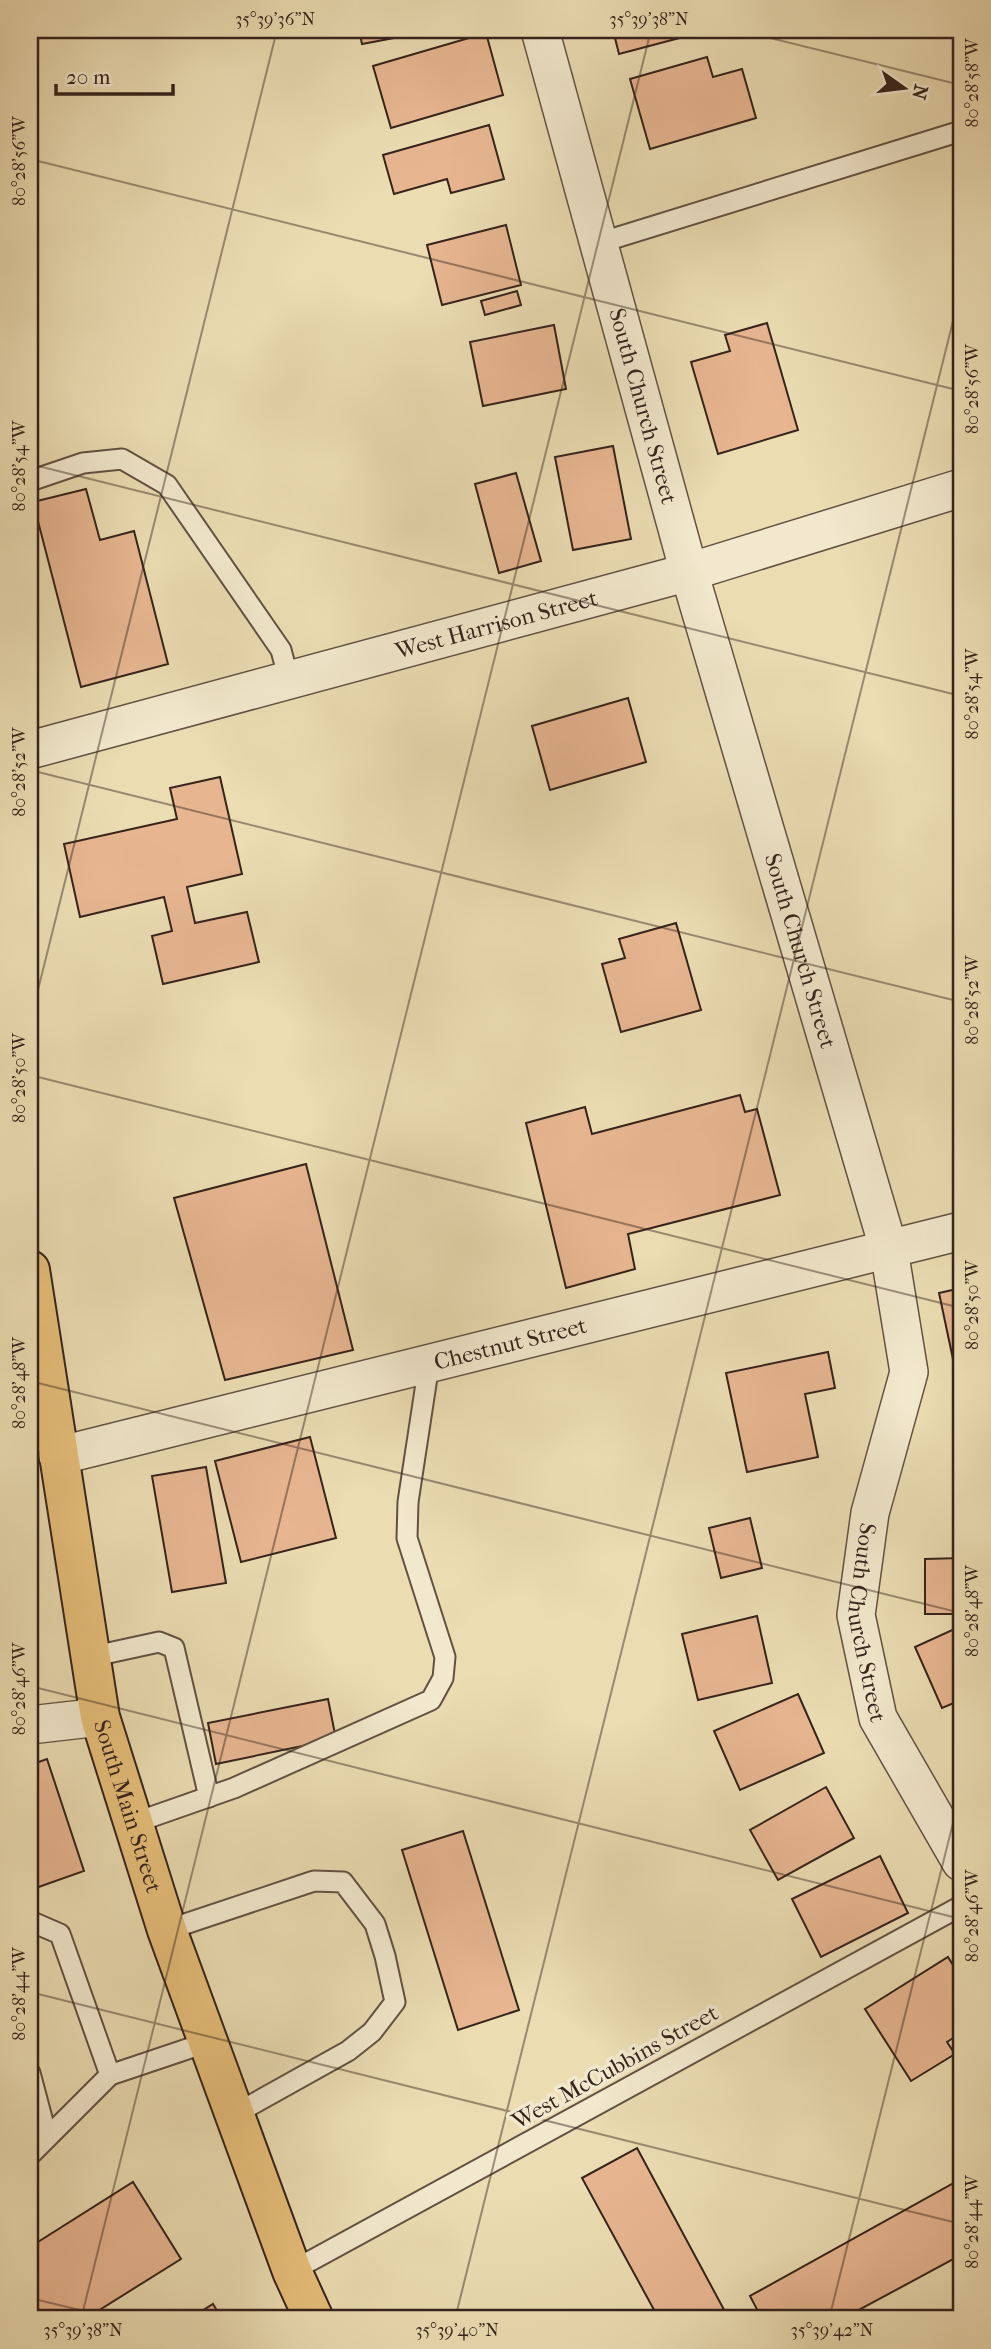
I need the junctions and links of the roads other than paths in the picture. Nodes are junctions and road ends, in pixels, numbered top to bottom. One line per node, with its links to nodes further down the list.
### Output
1 (540, 30): 3 (street, South Church Street)
2 (961, 131): 3 (lane)
3 (599, 243): 6 (street, South Church Street)
4 (30, 481): 7 (lane)
5 (961, 488): 6 (street, West Harrison Street)
6 (689, 572): 7 (street, West Harrison Street); 10 (street, South Church Street)
7 (289, 680): 8 (street, West Harrison Street)
8 (30, 750)
9 (961, 1231): 10 (street, Chestnut Street)
10 (889, 1250): 12 (street, Chestnut Street); 19 (street, South Church Street)
11 (30, 1270): 13 (main road, South Main Street)
12 (429, 1364): 13 (street, Chestnut Street); 17 (lane)
13 (58, 1456): 14 (main road, South Main Street)
14 (90, 1657): 15 (main road, South Main Street); 17 (lane)
15 (100, 1717): 16 (street); 18 (main road, South Main Street)
16 (30, 1725)
17 (209, 1797): 18 (lane)
18 (134, 1823): 22 (main road, South Main Street)
19 (961, 1862)
20 (961, 1906): 29 (lane, West McCubbins Street)
21 (30, 1921): 25 (lane)
22 (167, 1930): 23 (main road, South Main Street); 26 (lane)
23 (208, 2042): 25 (lane); 26 (main road, South Main Street)
24 (30, 2073): 27 (lane)
25 (110, 2075): 27 (lane)
26 (234, 2114): 29 (main road, South Main Street)
27 (47, 2137): 28 (lane)
28 (30, 2155)
29 (292, 2271): 30 (main road, South Main Street)
30 (314, 2319)

